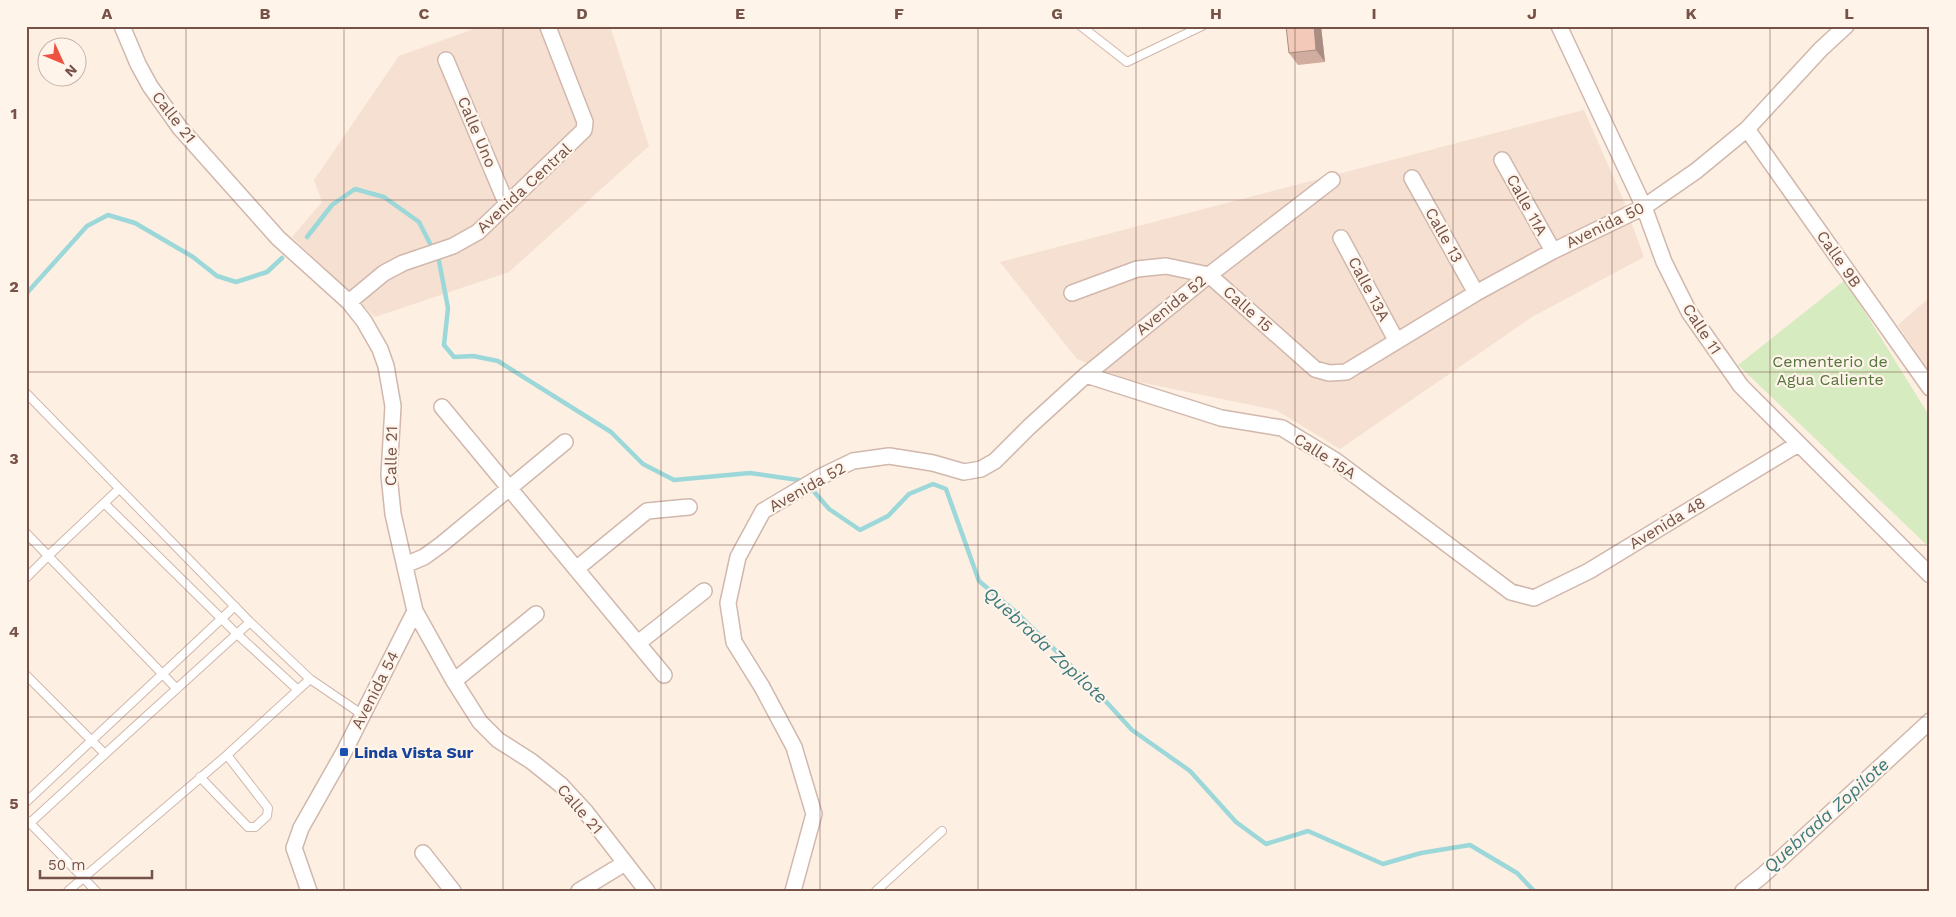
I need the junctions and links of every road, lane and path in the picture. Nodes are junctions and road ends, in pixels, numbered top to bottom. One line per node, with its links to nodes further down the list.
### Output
1 (122, 26): 19 (street, Calle 21)
2 (1081, 26): 3 (lane)
3 (1202, 26)
4 (1846, 26): 8 (street, Avenida 50)
5 (548, 27): 12 (street, Avenida Central)
6 (1562, 28): 13 (street, Calle 11)
7 (446, 60): 12 (street, Calle Uno)
8 (1747, 129): 13 (street, Avenida 50); 23 (street, Calle 9B)
9 (1502, 160): 15 (street, Calle 11A)
10 (1412, 178): 18 (street, Calle 13)
11 (1332, 180): 16 (street, Avenida 52)
12 (507, 205): 19 (street, Avenida Central)
13 (1644, 207): 15 (street, Avenida 50); 27 (street, Calle 11)
14 (1341, 238): 20 (street, Calle 13A)
15 (1552, 250): 18 (street, Avenida 50)
16 (1209, 275): 17 (street, Calle 15); 21 (street, Calle 15); 22 (street, Avenida 52)
17 (1072, 293)
18 (1476, 293): 20 (street, Avenida 50)
19 (349, 302): 34 (street, Calle 21)
20 (1396, 340): 21 (street, Avenida 50)
21 (1329, 373)
22 (1086, 375): 39 (street, Calle 15A); 72 (street, Avenida 52)
23 (1930, 388)
24 (26, 393): 28 (lane)
25 (442, 407): 29 (street)
26 (565, 442): 29 (street)
27 (1798, 444): 36 (street, Calle 11); 39 (street, Avenida 48)
28 (119, 489): 30 (lane); 40 (lane)
29 (510, 489): 34 (street); 35 (street)
30 (104, 503): 33 (lane); 43 (lane)
31 (688, 507): 35 (street)
32 (26, 533): 33 (lane)
33 (48, 556): 37 (lane); 47 (lane)
34 (405, 565): 41 (street, Calle 21)
35 (576, 569): 46 (street)
36 (1930, 575)
37 (26, 578)
38 (704, 591): 46 (street)
39 (1534, 598)
40 (235, 606): 43 (lane); 44 (lane)
41 (415, 611): 51 (street, Calle 21); 54 (street, Avenida 54)
42 (536, 614): 51 (street)
43 (221, 619): 45 (lane); 47 (lane)
44 (250, 622): 45 (lane); 50 (lane)
45 (236, 634): 52 (lane); 53 (lane)
46 (638, 643): 48 (street)
47 (163, 674): 52 (lane); 56 (lane)
48 (664, 674)
49 (26, 675): 56 (lane)
50 (310, 680): 53 (lane); 54 (lane)
51 (454, 681): 64 (street, Calle 21)
52 (177, 689): 57 (lane)
53 (298, 690): 58 (lane)
54 (363, 714): 68 (street, Avenida 54)
55 (1930, 721): 74 (street)
56 (92, 741): 57 (lane); 60 (lane)
57 (105, 754): 61 (lane)
58 (227, 755): 59 (lane); 59 (lane)
59 (200, 777): 65 (lane)
60 (26, 802)
61 (28, 821): 65 (lane)
62 (942, 831): 73 (lane)
63 (423, 853): 69 (street)
64 (625, 863): 70 (street); 71 (street, Calle 21)
65 (83, 877): 66 (lane); 67 (lane)
66 (68, 891)
67 (96, 891)
68 (309, 891)
69 (454, 891)
70 (579, 891)
71 (647, 891)
72 (793, 891)
73 (876, 891)
74 (1742, 891)

